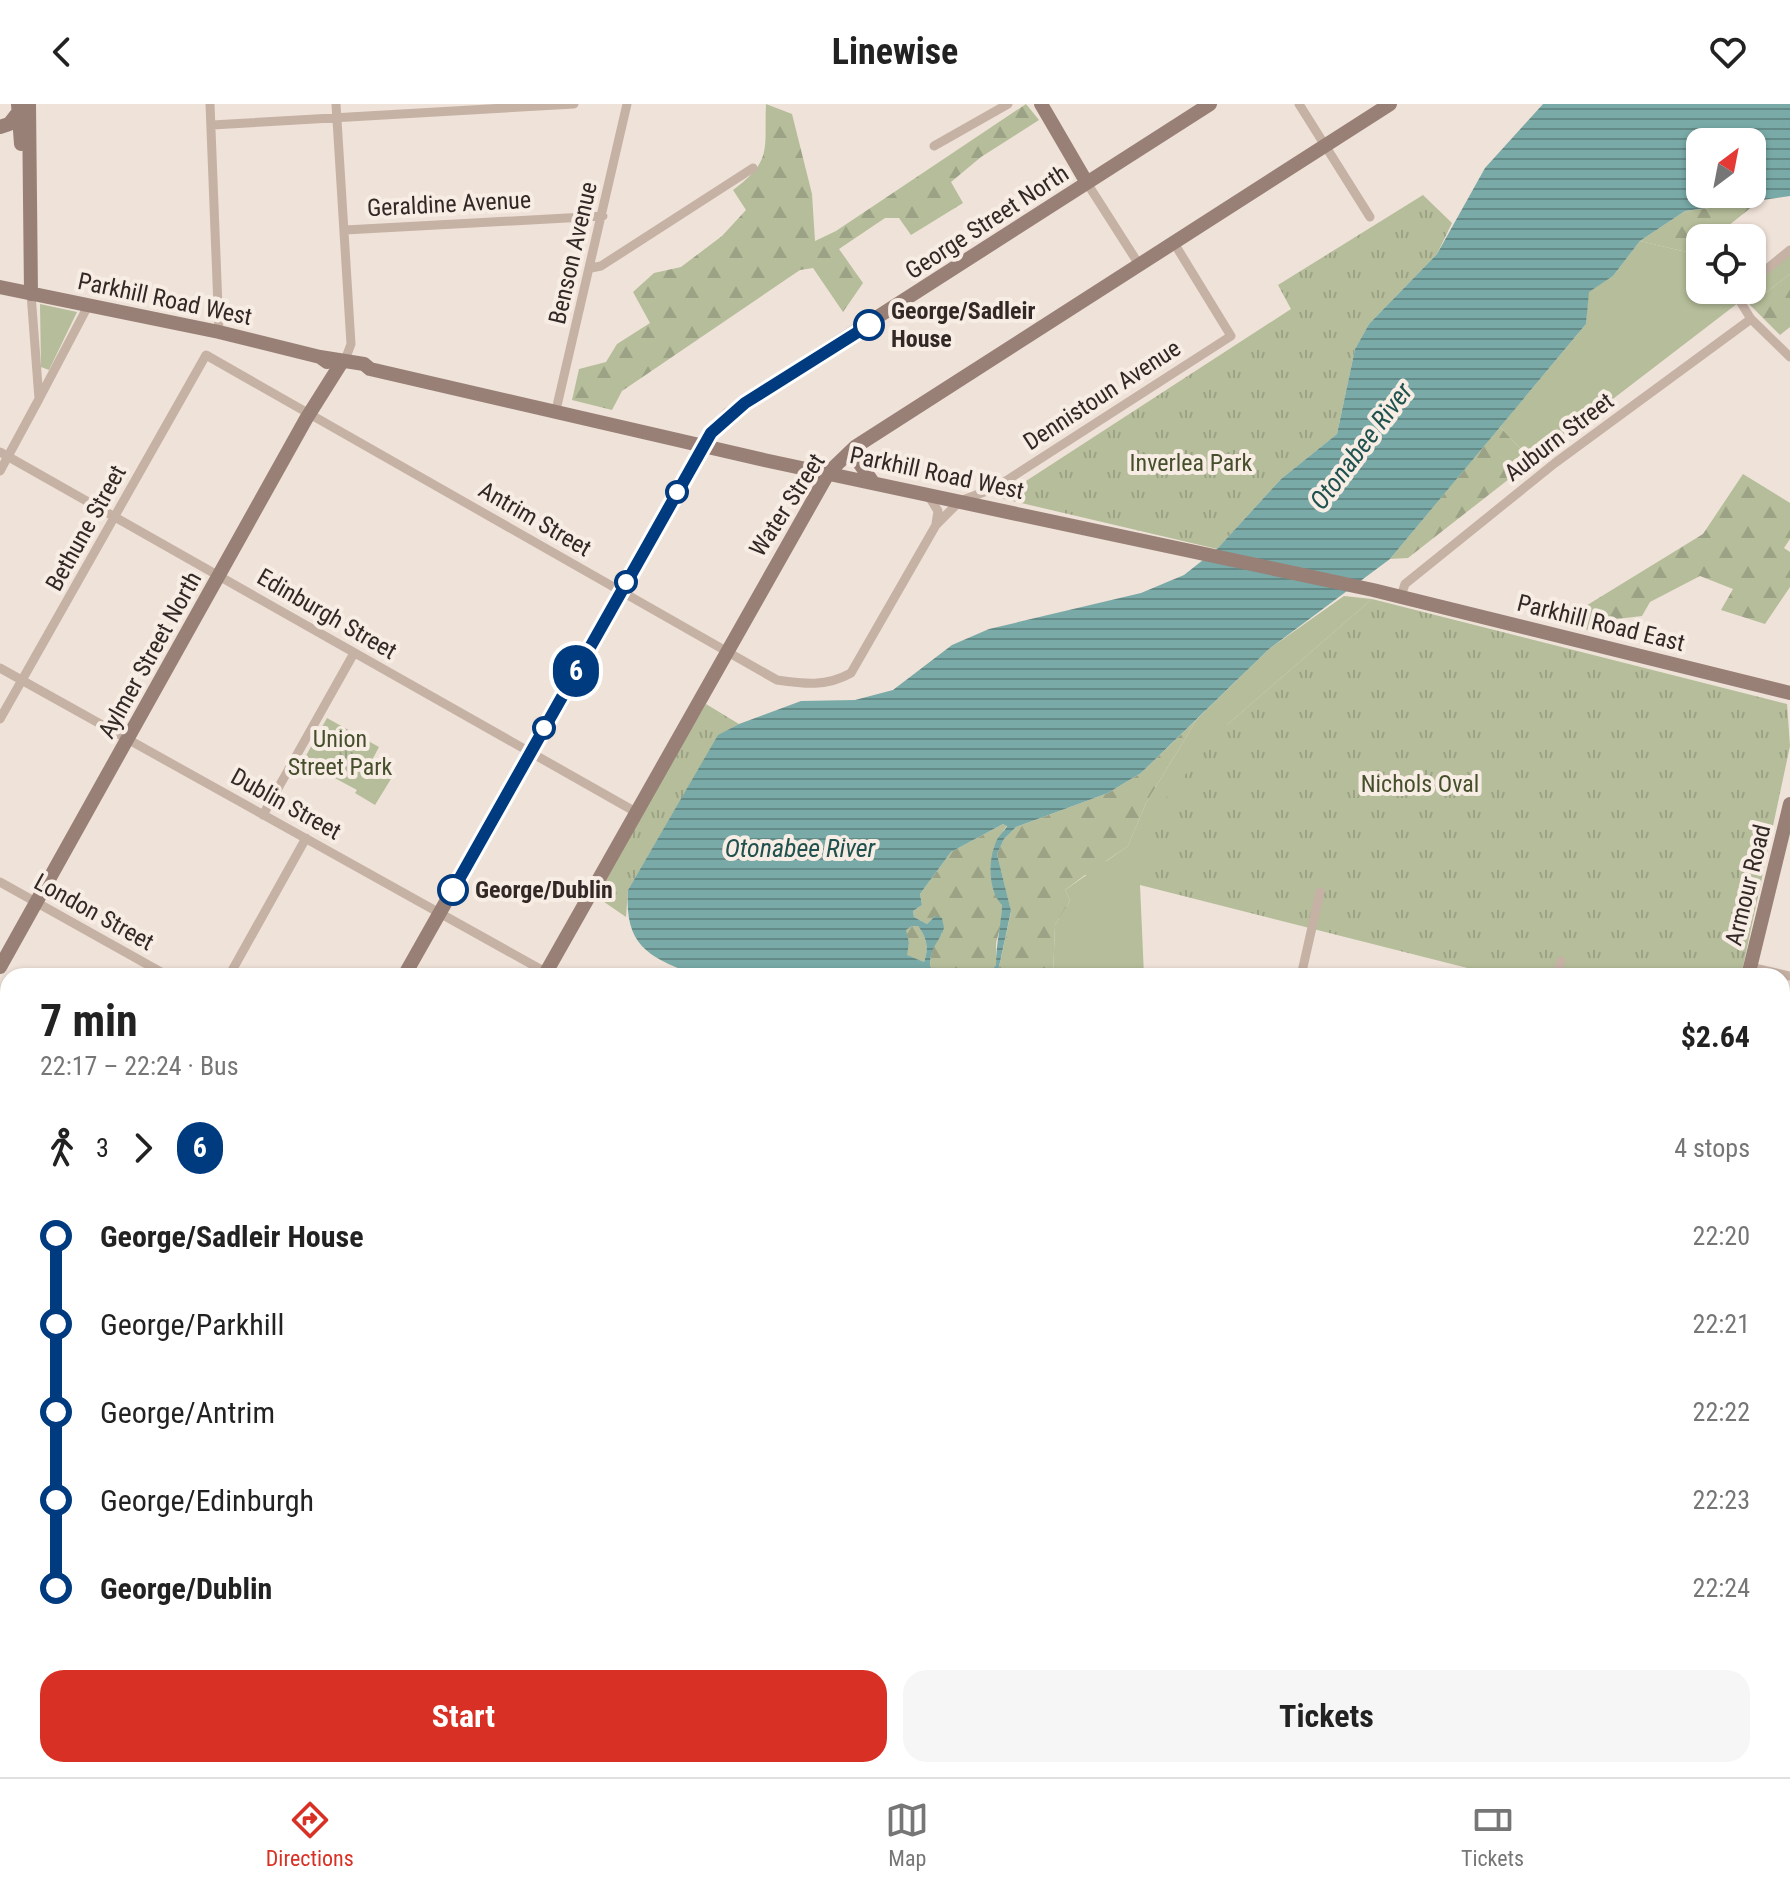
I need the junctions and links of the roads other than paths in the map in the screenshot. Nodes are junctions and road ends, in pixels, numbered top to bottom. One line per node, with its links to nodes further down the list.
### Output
1 (210, 104): 13 (street)
2 (336, 104): 11 (street, Aylmer Street North)
3 (574, 104): 11 (street)
4 (627, 104): 19 (street, Benson Avenue)
5 (1008, 104): 15 (street)
6 (1041, 104): 18 (main road)
7 (1210, 104): 18 (main road, George Street North)
8 (1299, 104): 16 (street)
9 (1390, 104): 16 (main road, Water Street)
10 (20, 106): 12 (main road); 14 (main road); 28 (main road)
11 (337, 117): 13 (street); 21 (street, Aylmer Street North)
12 (0, 120)
13 (212, 125): 32 (street)
14 (0, 127)
15 (934, 146)
16 (1326, 146): 20 (street); 22 (main road, Water Street)
17 (753, 168): 25 (street)
18 (1087, 183): 24 (street); 39 (main road, George Street North)
19 (603, 216): 21 (street, Geraldine Avenue); 25 (street, Benson Avenue)
20 (1370, 217)
21 (345, 230): 35 (street, Aylmer Street North)
22 (1174, 243): 24 (main road, Water Street); 45 (street, Dennistoun Avenue)
23 (1790, 250): 26 (street)
24 (1140, 266): 40 (main road, Water Street)
25 (591, 268): 37 (street, Benson Avenue)
26 (1766, 270)
27 (0, 287): 28 (main road, Parkhill Road West)
28 (31, 294): 29 (main road, Parkhill Road West); 36 (street)
29 (89, 304): 32 (main road, Parkhill Road West); 36 (street)
30 (1744, 304): 31 (street)
31 (1751, 319): 34 (street); 53 (street, Auburn Street)
32 (219, 332): 35 (main road, Parkhill Road West)
33 (206, 355): 38 (street, Antrim Street); 49 (street, Bethune Street)
34 (1790, 357)
35 (342, 362): 37 (main road, Parkhill Road West); 38 (main road, Aylmer Street North)
36 (39, 399): 41 (street)
37 (556, 410): 39 (main road, Parkhill Road West)
38 (309, 413): 51 (main road, Aylmer Street North); 52 (street, Antrim Street)
39 (704, 445): 43 (main road, Parkhill Road West); 52 (main road, George Street North)
40 (855, 447): 43 (main road, Water Street); 44 (main road)
41 (4, 454): 42 (street); 49 (street, Edinburgh Street)
42 (0, 471)
43 (829, 472): 44 (main road, Parkhill Road West); 54 (main road, Water Street)
44 (872, 481): 46 (main road, Parkhill Road West)
45 (995, 488): 47 (street, Dennistoun Avenue); 48 (street)
46 (925, 493): 47 (main road, Parkhill Road West); 50 (street)
47 (960, 501): 48 (main road, Parkhill Road West); 50 (street)
48 (1000, 510): 53 (main road, Parkhill Road West)
49 (115, 518): 51 (street, Edinburgh Street); 57 (street, Bethune Street)
50 (936, 525): 54 (street, Antrim Street)
51 (219, 576): 55 (street, Edinburgh Street); 60 (main road, Aylmer Street North)
52 (621, 591): 54 (street, Antrim Street); 61 (main road, George Street North)
53 (1401, 596): 58 (main road, Parkhill Road East)
54 (727, 652): 63 (main road, Water Street)
55 (354, 653): 61 (street, Edinburgh Street); 64 (street)
56 (0, 668): 57 (street, Dublin Street)
57 (23, 681): 59 (street, Bethune Street); 60 (street, Dublin Street)
58 (1790, 693)
59 (0, 719)
60 (128, 738): 64 (street, Dublin Street); 68 (main road, Aylmer Street North)
61 (530, 753): 63 (street, Edinburgh Street); 69 (main road, George Street North)
62 (1790, 804): 79 (main road, Armour Road)
63 (634, 811): 76 (main road, Water Street)
64 (263, 815): 65 (street, Dublin Street)
65 (306, 838): 69 (street, Dublin Street); 73 (street)
66 (0, 882): 68 (street, London Street)
67 (1320, 892): 77 (street)
68 (36, 902): 71 (main road, Aylmer Street North); 72 (street, London Street)
69 (440, 913): 74 (main road, George Street North); 75 (street, Dublin Street)
70 (1561, 961): 78 (street)
71 (0, 967)
72 (154, 968)
73 (233, 968)
74 (409, 968)
75 (535, 968)
76 (551, 968)
77 (1303, 968)
78 (1559, 968)
79 (1750, 968)

